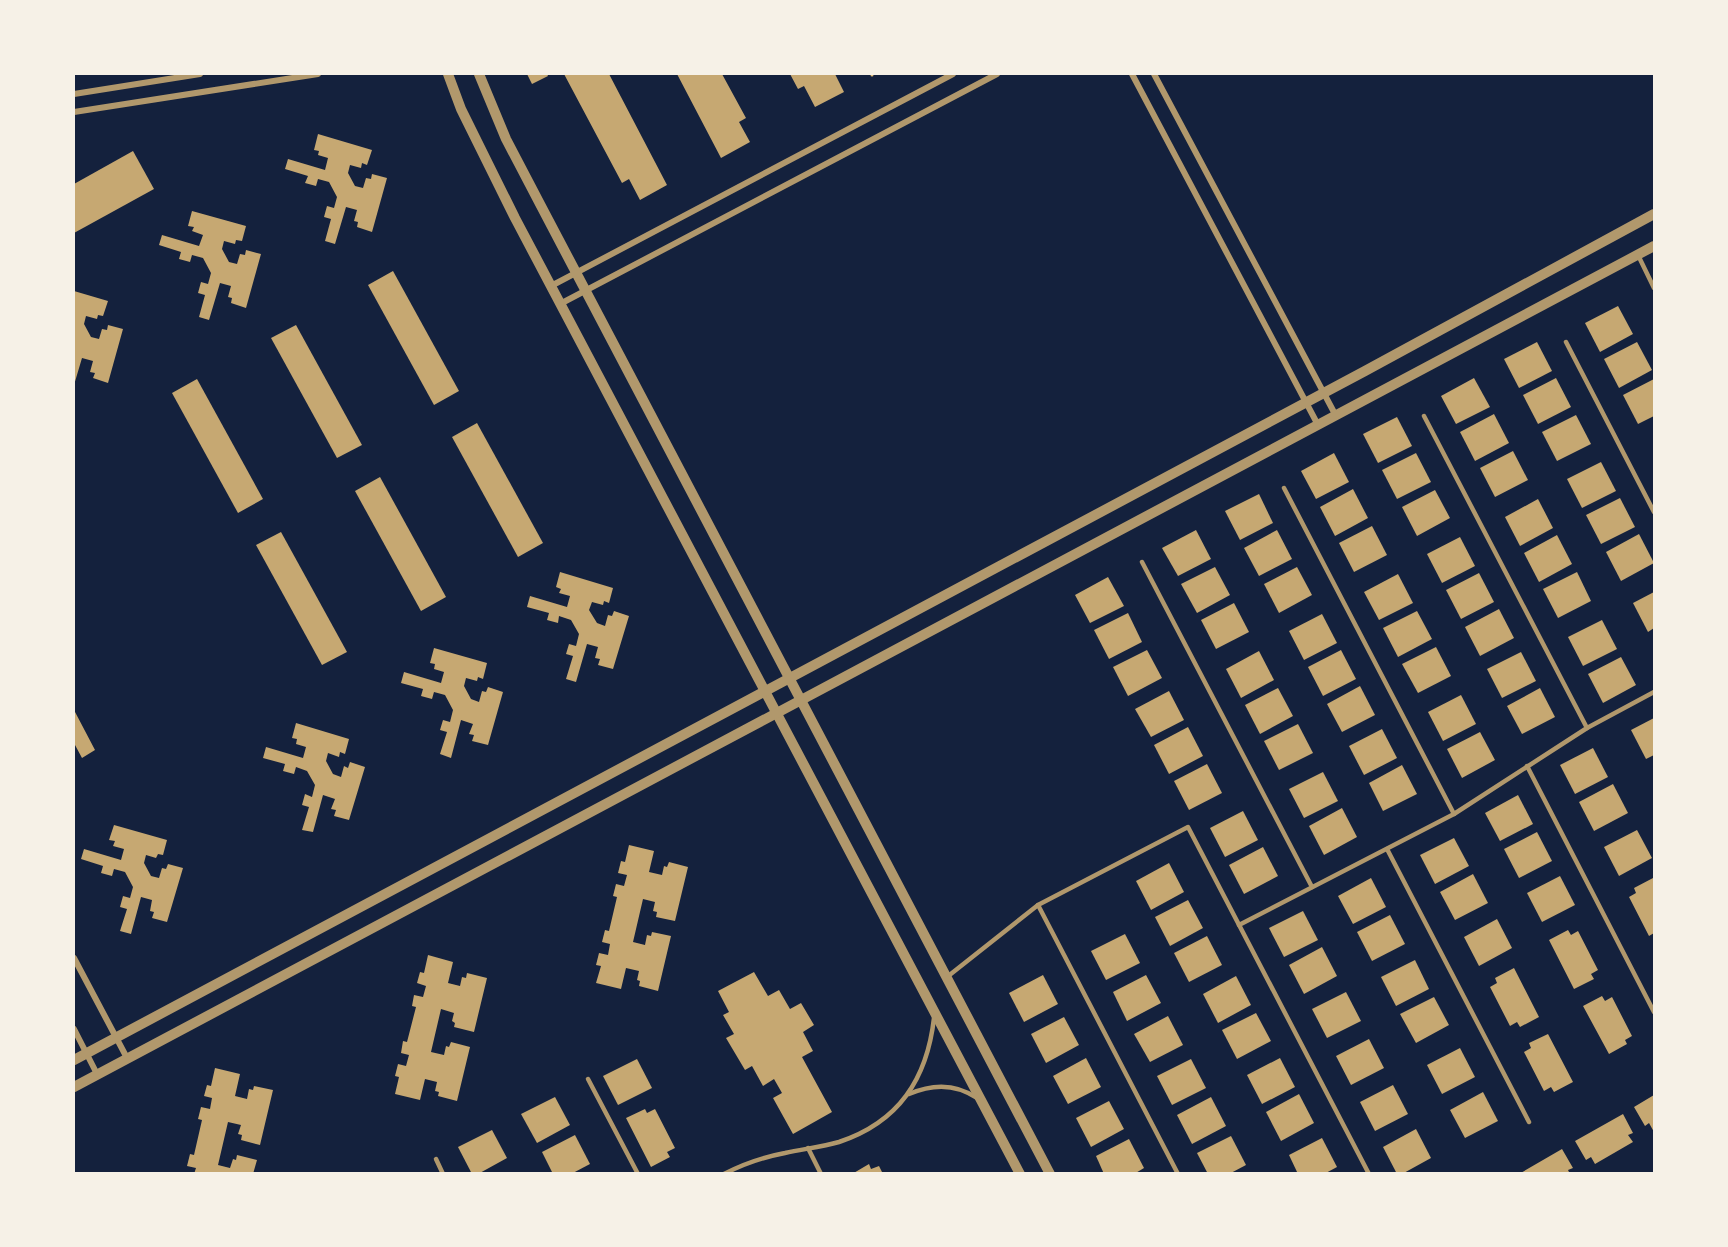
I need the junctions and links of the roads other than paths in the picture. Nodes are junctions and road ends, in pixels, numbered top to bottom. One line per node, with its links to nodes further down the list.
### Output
1 (200, 74): 9 (street)
2 (318, 74): 10 (street)
3 (479, 74): 14 (street)
4 (953, 74): 14 (street)
5 (997, 74): 17 (street)
6 (1132, 74): 21 (street)
7 (1154, 74): 20 (street)
8 (447, 76): 15 (street)
9 (74, 94)
10 (74, 112)
11 (1654, 214): 20 (street)
12 (1654, 246): 13 (street)
13 (1638, 255): 16 (lane); 22 (street)
14 (576, 272): 15 (street); 17 (street)
15 (550, 286): 18 (street)
16 (1654, 288)
17 (585, 290): 18 (street); 28 (street)
18 (560, 304): 29 (street)
19 (1566, 342): 26 (lane)
20 (1324, 393): 21 (street); 22 (street)
21 (1306, 402): 24 (street); 28 (street)
22 (1336, 416): 24 (street)
23 (1424, 416): 33 (lane)
24 (1318, 425): 31 (street)
25 (1284, 488): 35 (lane)
26 (1654, 512)
27 (1142, 562): 37 (lane)
28 (790, 677): 29 (street); 31 (street)
29 (764, 691): 32 (street); 45 (street)
30 (1654, 692): 33 (lane)
31 (802, 700): 32 (street); 41 (street)
32 (776, 714): 43 (street); 47 (street)
33 (1587, 728): 34 (lane)
34 (1527, 766): 35 (lane); 42 (lane)
35 (1454, 814): 36 (lane)
36 (1387, 849): 37 (lane); 54 (lane)
37 (1312, 887): 39 (lane)
38 (1038, 905): 39 (lane); 41 (lane); 63 (lane)
39 (1239, 925): 64 (lane)
40 (74, 958): 45 (street)
41 (947, 977): 62 (street)
42 (1654, 1012)
43 (935, 1013): 52 (lane); 53 (street)
44 (74, 1029): 46 (street)
45 (116, 1037): 46 (street); 47 (street)
46 (86, 1053): 48 (street); 49 (street)
47 (127, 1058): 49 (street)
48 (74, 1060)
49 (98, 1074): 51 (street)
50 (588, 1079): 58 (lane)
51 (74, 1087)
52 (909, 1094): 53 (lane); 55 (lane)
53 (982, 1102): 61 (street)
54 (1529, 1122)
55 (808, 1148): 59 (lane); 60 (lane)
56 (435, 1159): 57 (lane)
57 (443, 1173)
58 (638, 1173)
59 (724, 1173)
60 (821, 1173)
61 (1020, 1173)
62 (1050, 1173)
63 (1178, 1173)
64 (1369, 1173)

